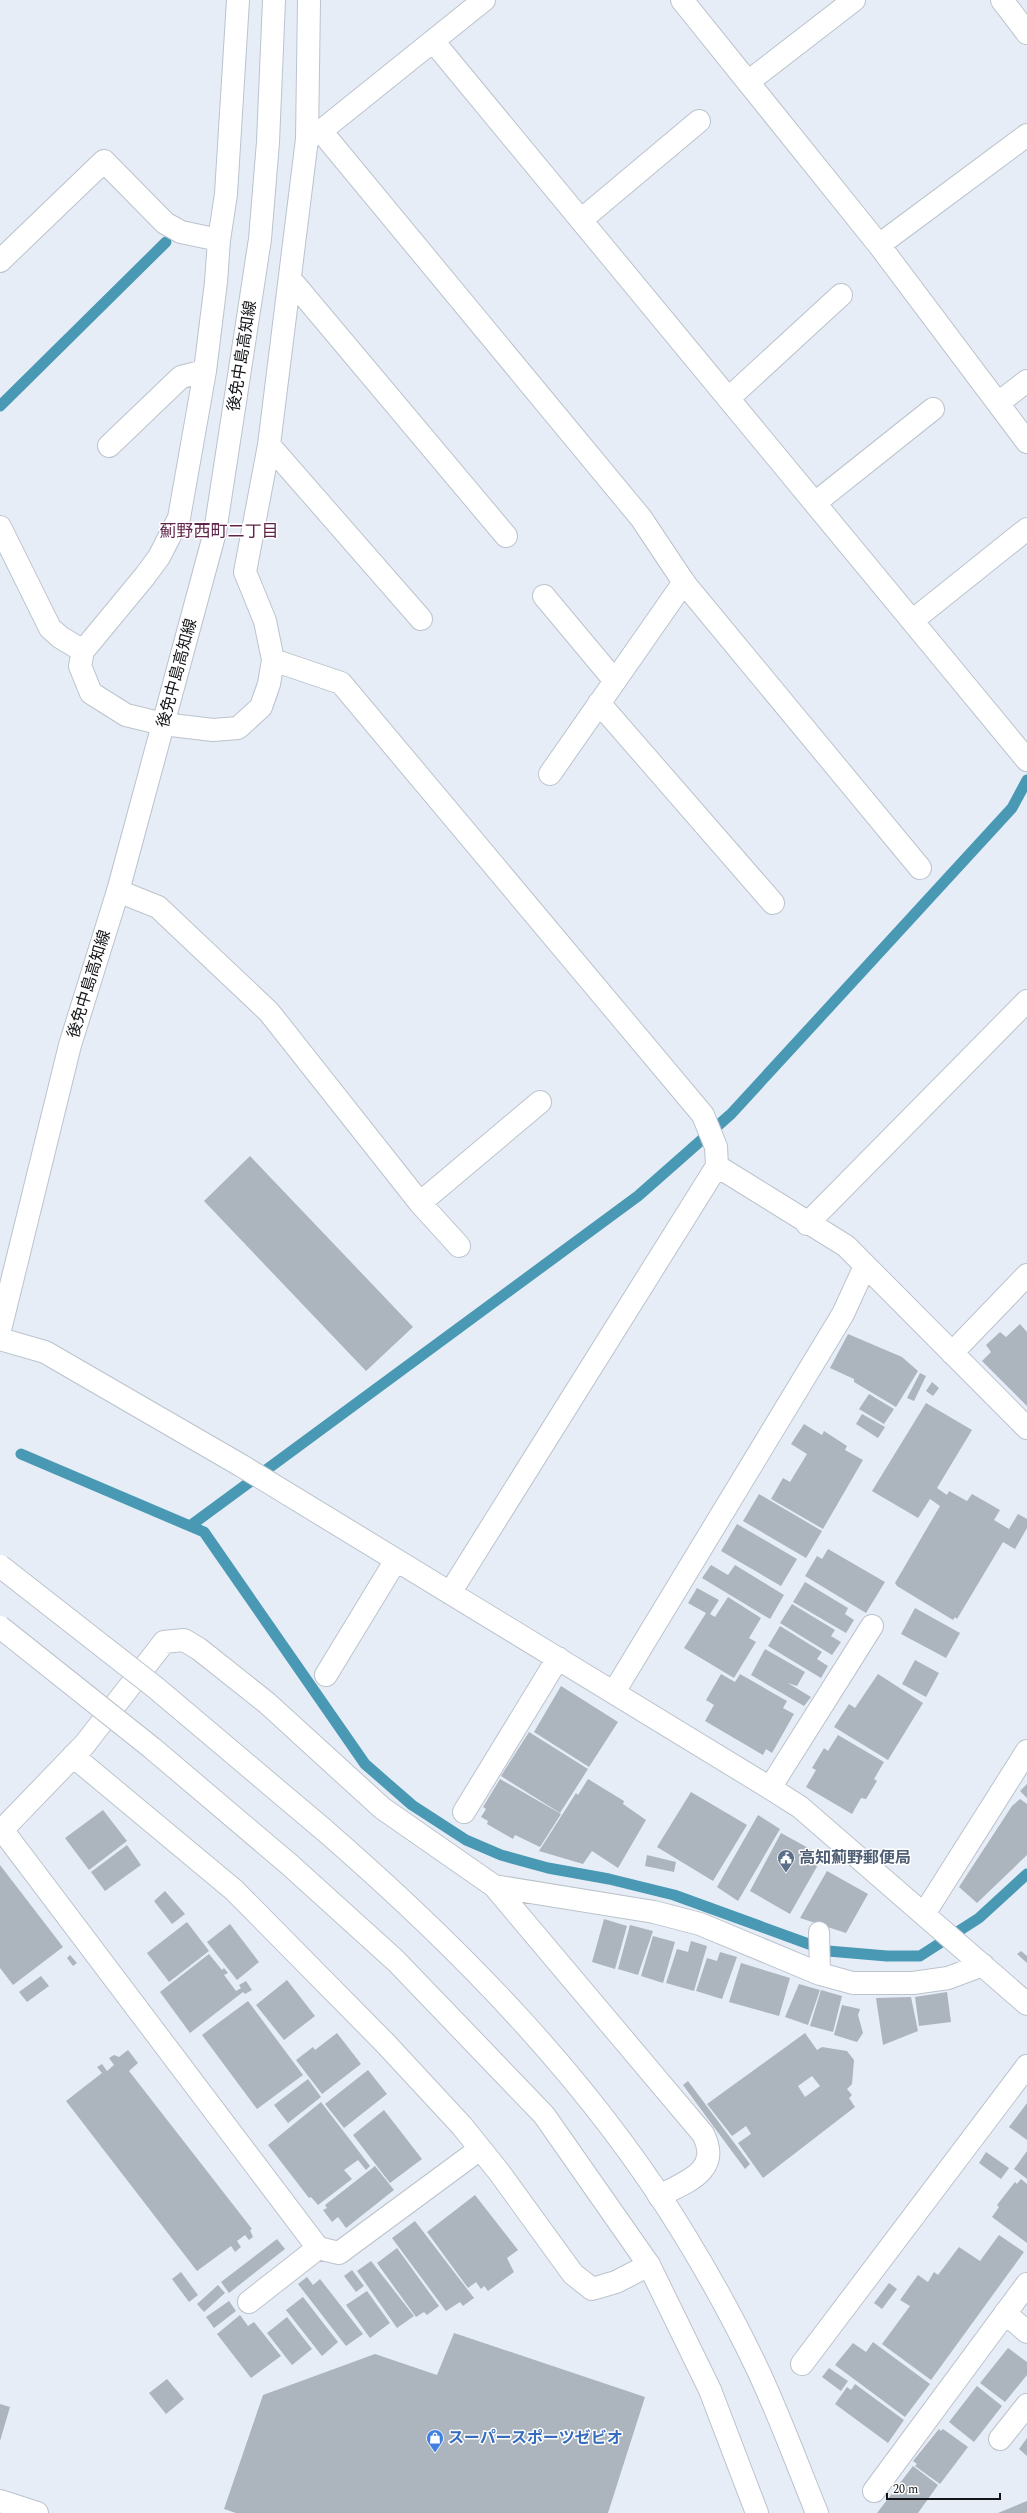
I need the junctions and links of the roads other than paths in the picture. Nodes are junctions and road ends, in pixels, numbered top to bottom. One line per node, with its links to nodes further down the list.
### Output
1 (238, 0): 15 (street)
2 (274, 0): 40 (street, 後免中島高知線)
3 (309, 0): 12 (street)
4 (484, 0): 9 (street)
5 (682, 0): 10 (street)
6 (854, 0): 10 (street)
7 (1002, 0): 8 (street)
8 (1027, 33)
9 (433, 41): 12 (street); 14 (street)
10 (748, 82): 16 (street)
11 (699, 121): 14 (street)
12 (314, 135): 18 (street); 32 (street)
13 (1027, 135): 16 (street)
14 (581, 220): 22 (street)
15 (219, 240): 17 (street); 20 (street)
16 (879, 245): 23 (street)
17 (0, 261)
18 (291, 280): 26 (street); 31 (street)
19 (840, 295): 22 (street)
20 (205, 371): 27 (street); 36 (street)
21 (1027, 381): 23 (street)
22 (729, 398): 28 (street)
23 (998, 403): 25 (street)
24 (934, 409): 28 (street)
25 (1027, 442)
26 (270, 445): 34 (street); 37 (street)
27 (109, 446)
28 (815, 503): 35 (street)
29 (0, 526): 36 (street)
30 (1027, 529): 35 (street)
31 (506, 536)
32 (684, 582): 38 (street); 43 (street)
33 (544, 596): 38 (street)
34 (421, 619)
35 (912, 621): 41 (street)
36 (83, 651): 40 (street)
37 (273, 660): 40 (street); 48 (street)
38 (615, 680): 39 (street)
39 (599, 704): 42 (street); 45 (street)
40 (164, 724): 44 (street, 後免中島高知線)
41 (1027, 760)
42 (550, 774)
43 (920, 868)
44 (118, 891): 49 (street); 54 (street, 後免中島高知線)
45 (773, 904)
46 (1027, 1001): 50 (street)
47 (540, 1102): 49 (street)
48 (717, 1157): 50 (street); 60 (street)
49 (420, 1204): 51 (street)
50 (806, 1224): 52 (street)
51 (459, 1246)
52 (865, 1266): 56 (street); 65 (street)
53 (1027, 1275): 56 (street)
54 (0, 1330)
55 (0, 1339): 58 (street)
56 (952, 1353): 57 (street)
57 (1027, 1428)
58 (396, 1560): 60 (street); 64 (street)
59 (0, 1566): 79 (street, bridge)
60 (450, 1593): 63 (street)
61 (872, 1626): 68 (street)
62 (0, 1627): 81 (street, bridge)
63 (558, 1658): 65 (street); 69 (street)
64 (326, 1674)
65 (614, 1692): 68 (street)
66 (1027, 1751): 72 (street)
67 (72, 1756): 70 (street); 71 (street); 78 (street)
68 (770, 1788): 72 (street)
69 (464, 1812)
70 (1, 1829): 80 (street)
71 (494, 1886): 75 (street); 79 (street)
72 (924, 1914): 74 (street)
73 (819, 1932): 75 (lane)
74 (983, 1965): 75 (street); 76 (street)
75 (820, 1974)
76 (1027, 2004)
77 (1027, 2066): 86 (street)
78 (480, 2150): 80 (street); 81 (street)
79 (659, 2196): 93 (street)
80 (318, 2248): 83 (street)
81 (649, 2265): 92 (street)
82 (1027, 2284): 84 (street)
83 (249, 2302)
84 (1005, 2313): 85 (street); 89 (street)
85 (1027, 2332)
86 (802, 2364)
87 (1027, 2405): 88 (street)
88 (1000, 2439)
89 (874, 2490)
90 (0, 2501): 91 (street)
91 (37, 2513)
92 (757, 2513)
93 (816, 2513)

